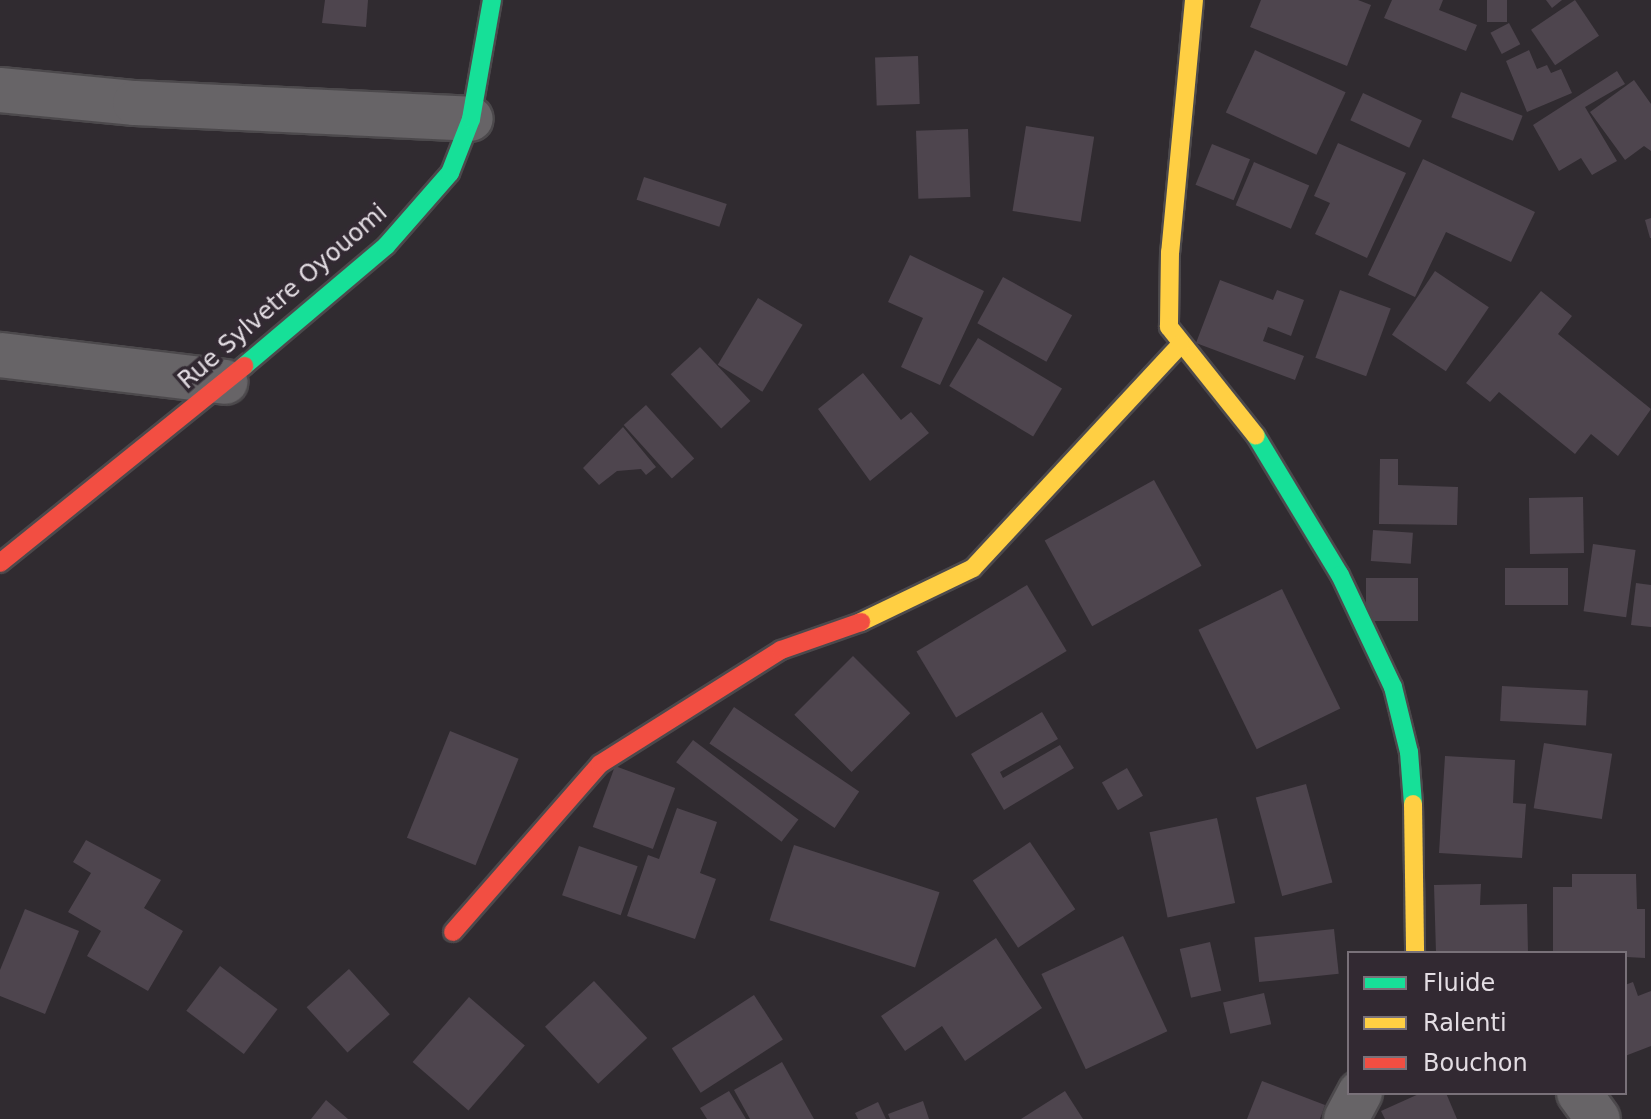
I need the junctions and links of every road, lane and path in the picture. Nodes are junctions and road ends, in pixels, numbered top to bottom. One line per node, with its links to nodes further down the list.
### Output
1 (492, 0): 4 (street, Rue Sylvetre Oyouomi)
2 (1194, 0): 5 (street)
3 (0, 90): 4 (street)
4 (471, 119): 7 (street, Rue Sylvetre Oyouomi)
5 (1180, 345): 9 (street); 10 (street)
6 (0, 355): 7 (street)
7 (225, 382): 8 (street, Rue Sylvetre Oyouomi)
8 (0, 563)
9 (453, 932)
10 (1415, 951)
11 (1359, 1095): 13 (street)
12 (1580, 1095): 14 (street)
13 (1346, 1119)
14 (1598, 1119)

